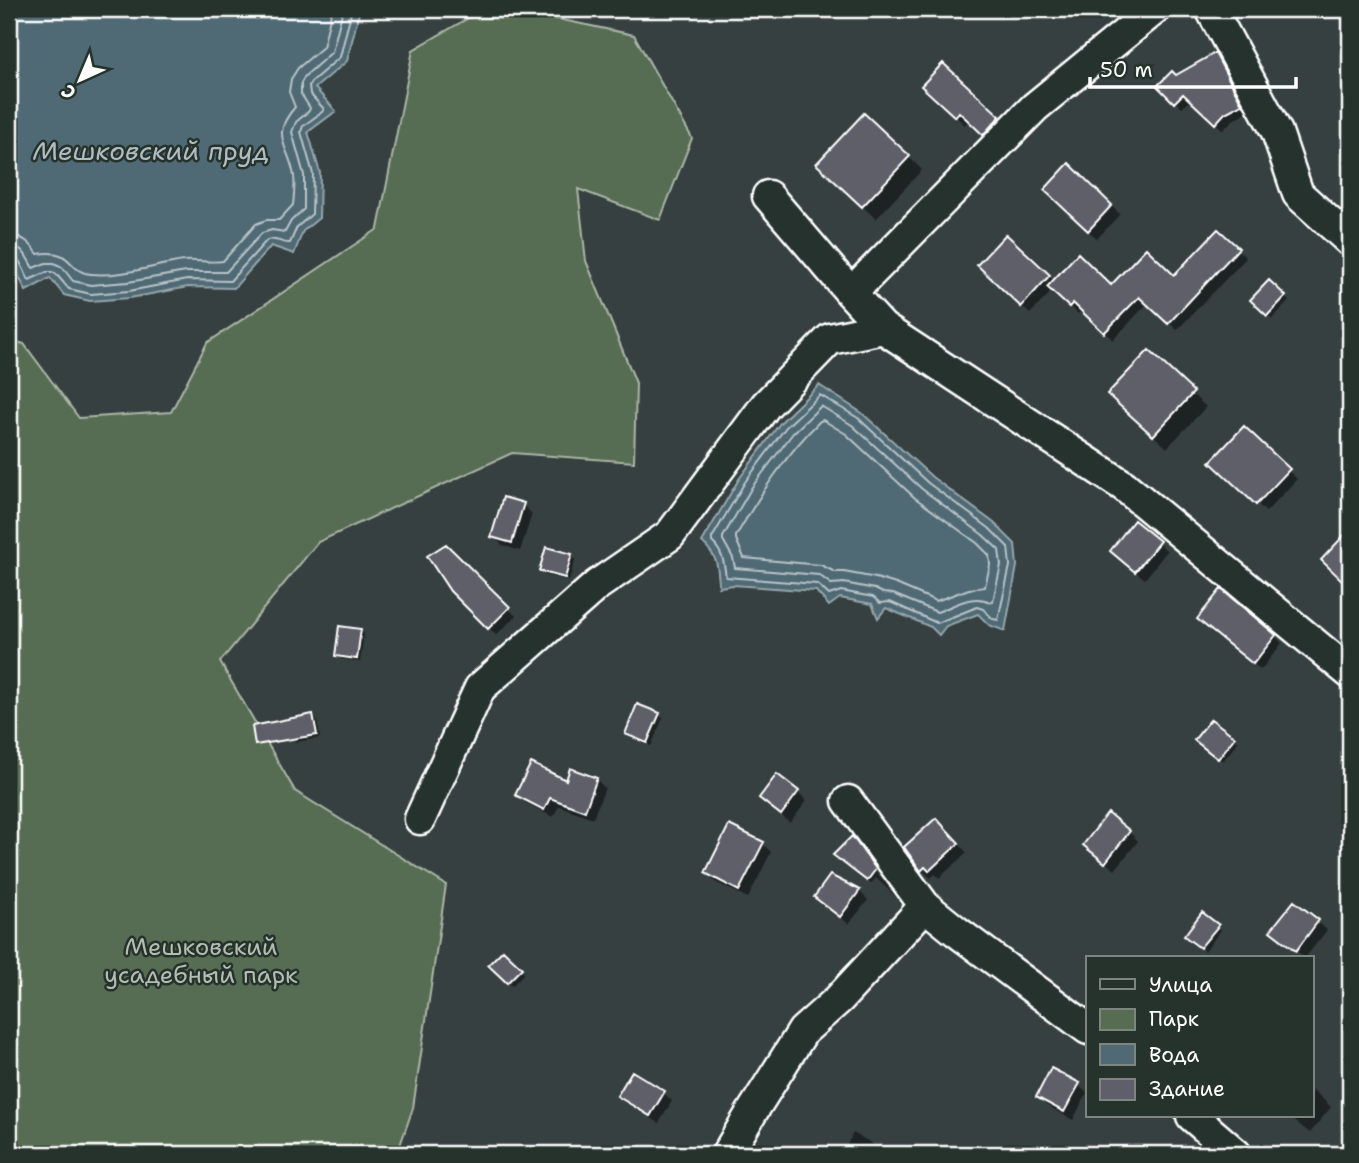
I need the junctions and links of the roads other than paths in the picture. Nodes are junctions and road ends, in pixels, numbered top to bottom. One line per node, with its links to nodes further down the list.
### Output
1 (1155, 9): 5 (street)
2 (1211, 9): 4 (street)
3 (768, 196): 5 (street)
4 (1350, 241)
5 (851, 293): 6 (street)
6 (883, 328): 7 (street); 9 (street)
7 (1350, 673)
8 (848, 801): 10 (street)
9 (420, 819)
10 (925, 906): 11 (street); 13 (street)
11 (1086, 1028)
12 (1194, 1118): 14 (street)
13 (727, 1154)
14 (1236, 1154)

